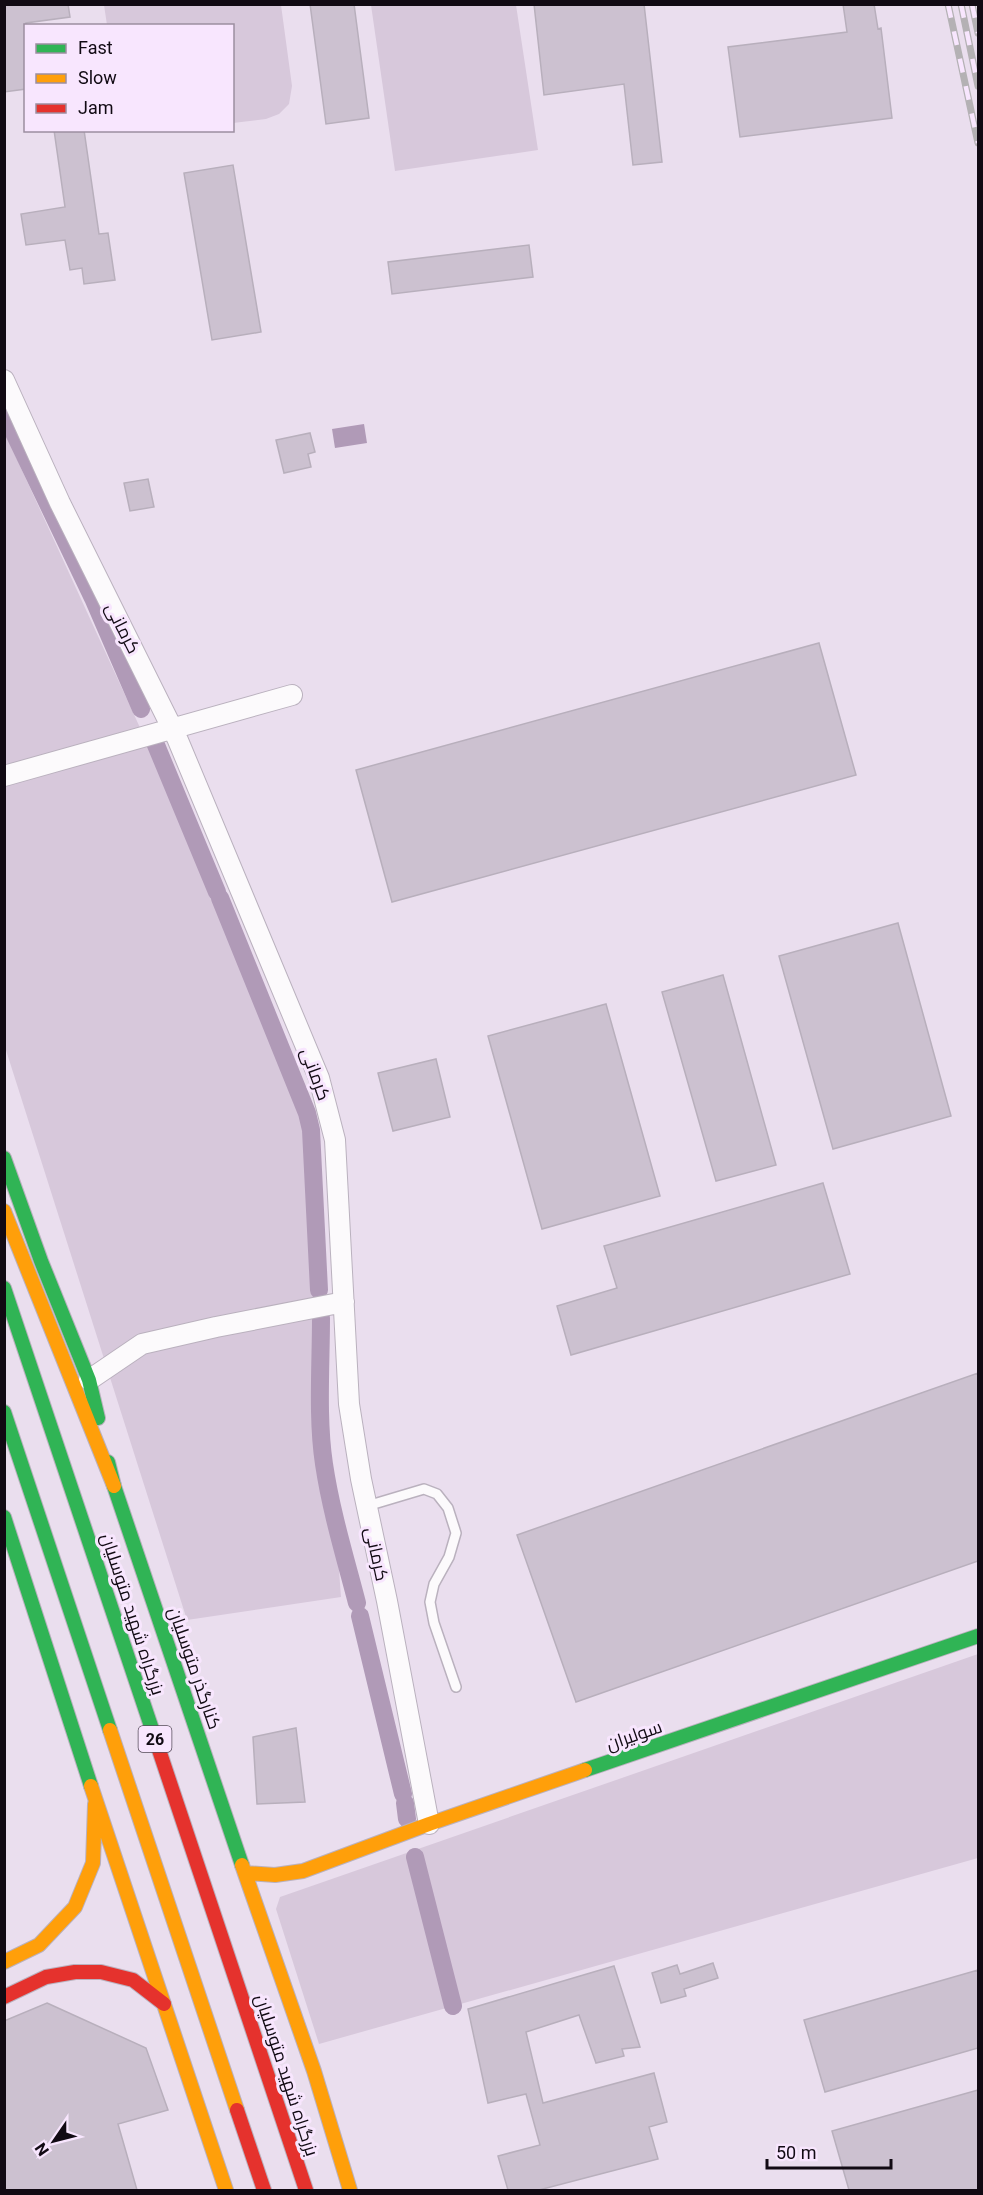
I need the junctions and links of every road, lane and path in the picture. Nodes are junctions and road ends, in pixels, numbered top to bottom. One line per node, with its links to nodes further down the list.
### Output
1 (4, 380): 3 (street, کرمانی)
2 (292, 694): 3 (street)
3 (172, 728): 4 (street); 8 (street, کرمانی)
4 (4, 776)
5 (4, 1158): 9 (main road, کنارگذر متوسلیان)
6 (4, 1211): 11 (main road)
7 (4, 1288): 28 (main road, بزرگراه شهید متوسلیان / 26)
8 (344, 1302): 9 (street); 12 (street, کرمانی)
9 (89, 1380): 11 (main road, کنارگذر متوسلیان)
10 (4, 1412): 27 (main road, 26)
11 (114, 1486): 19 (main road, کنارگذر متوسلیان)
12 (367, 1506): 15 (lane); 17 (street, کرمانی)
13 (4, 1518): 16 (main road)
14 (978, 1636): 17 (main road, سولیران)
15 (456, 1688)
16 (96, 1800): 23 (main road); 25 (main road)
17 (429, 1824): 18 (main road, سولیران)
18 (303, 1871): 19 (main road); 20 (main road)
19 (245, 1873): 22 (main road, کنارگذر متوسلیان)
20 (285, 1885)
21 (267, 1900): 22 (main road)
22 (260, 1917): 29 (main road, کنارگذر متوسلیان)
23 (4, 1962)
24 (4, 1997): 25 (main road)
25 (164, 2004): 26 (main road)
26 (226, 2190)
27 (264, 2190)
28 (306, 2190)
29 (350, 2190)

